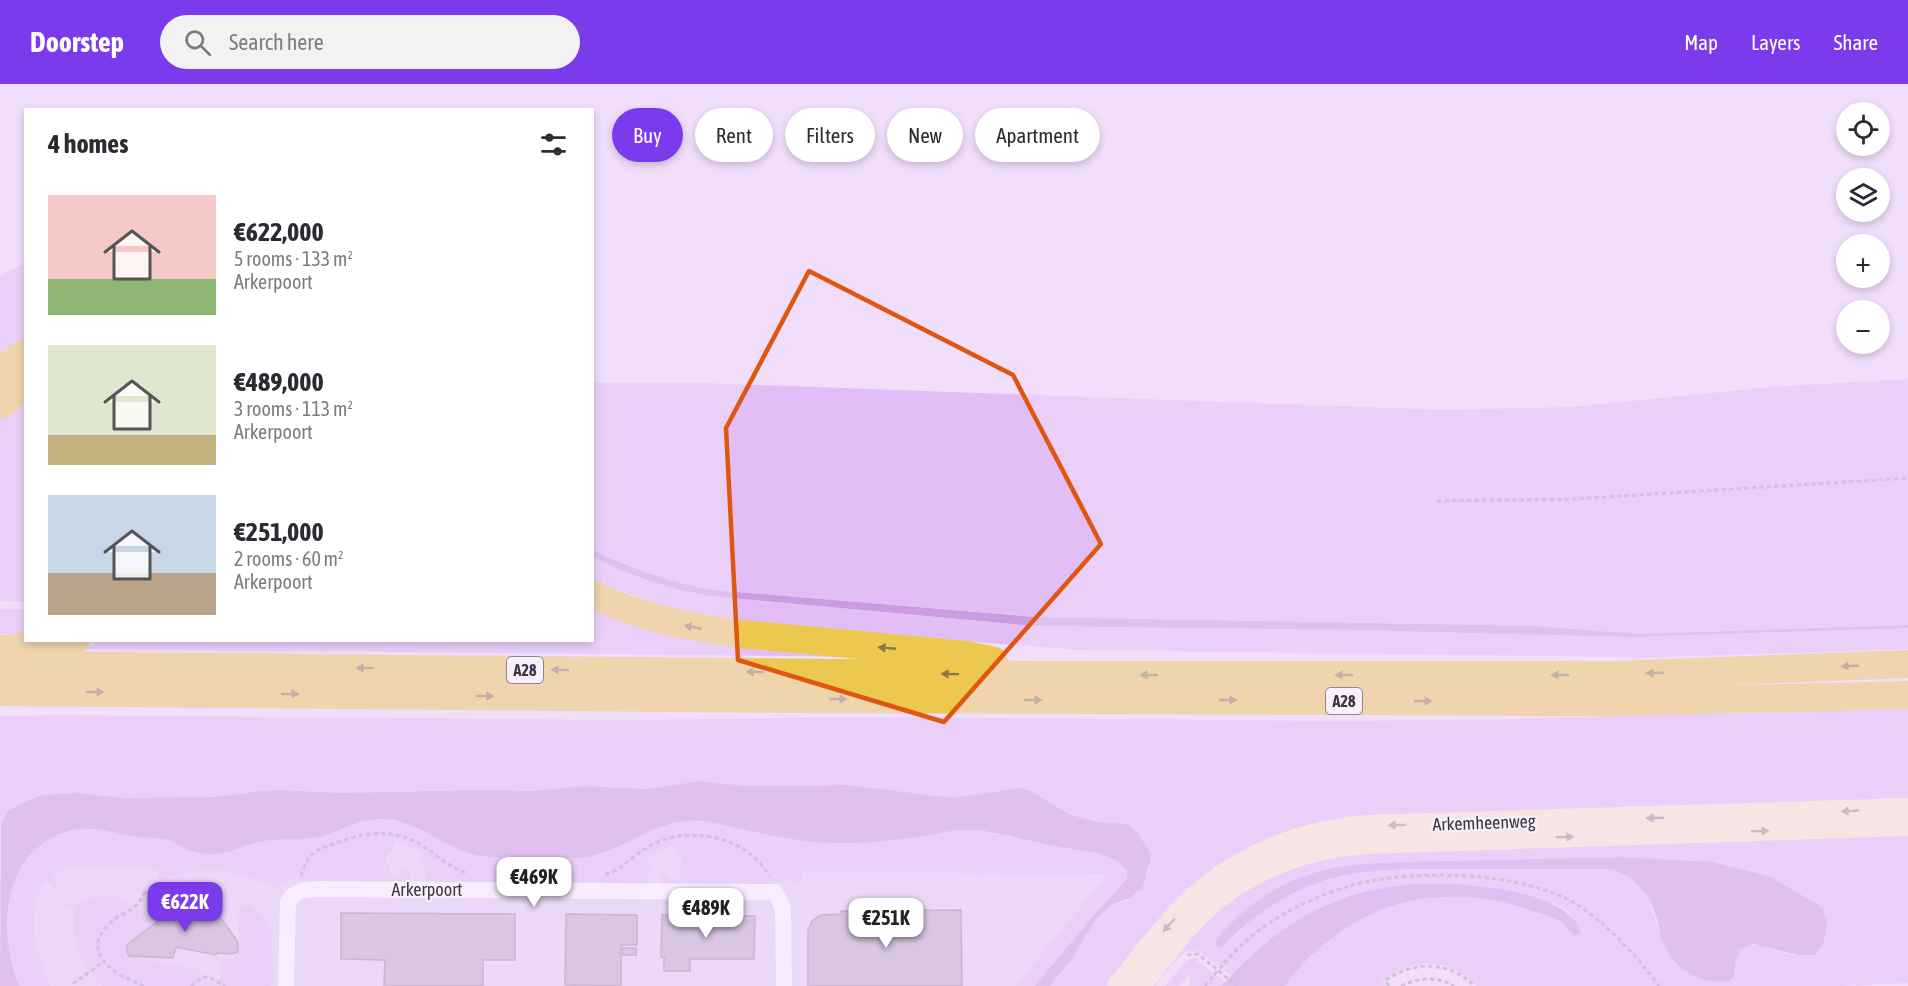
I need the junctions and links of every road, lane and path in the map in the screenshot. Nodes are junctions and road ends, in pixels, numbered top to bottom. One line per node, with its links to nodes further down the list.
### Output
1 (24, 356): 2 (highway)
2 (9, 390)
3 (1908, 478): 4 (path)
4 (1437, 501)
5 (594, 595): 10 (highway, A28, one-way to 5)
6 (59, 642): 7 (highway)
7 (0, 649)
8 (0, 664): 10 (highway, A28, one-way to 8)
9 (1908, 664): 10 (highway, A28, one-way to 10)
10 (1050, 675)
11 (0, 693): 12 (highway, A28, one-way to 12)
12 (1908, 695)
13 (1908, 808): 29 (main road, Arkemheenweg, one-way to 29)
14 (1908, 825): 30 (main road, Arkemheenweg, one-way to 14)
15 (471, 874): 18 (path)
16 (603, 874): 19 (path)
17 (146, 890): 21 (path)
18 (300, 890): 19 (street, Arkerpoort); 27 (street)
19 (775, 892): 28 (street)
20 (1184, 957): 22 (path)
21 (104, 961): 23 (path); 24 (path)
22 (1218, 970): 31 (path); 32 (path); 37 (path)
23 (73, 984)
24 (144, 986)
25 (191, 986): 26 (path)
26 (225, 986)
27 (286, 986)
28 (784, 986)
29 (1118, 986)
30 (1139, 986)
31 (1205, 986)
32 (1237, 986)
33 (1389, 986): 36 (path)
34 (1401, 986): 35 (path)
35 (1454, 986)
36 (1475, 986)
37 (1659, 986)

